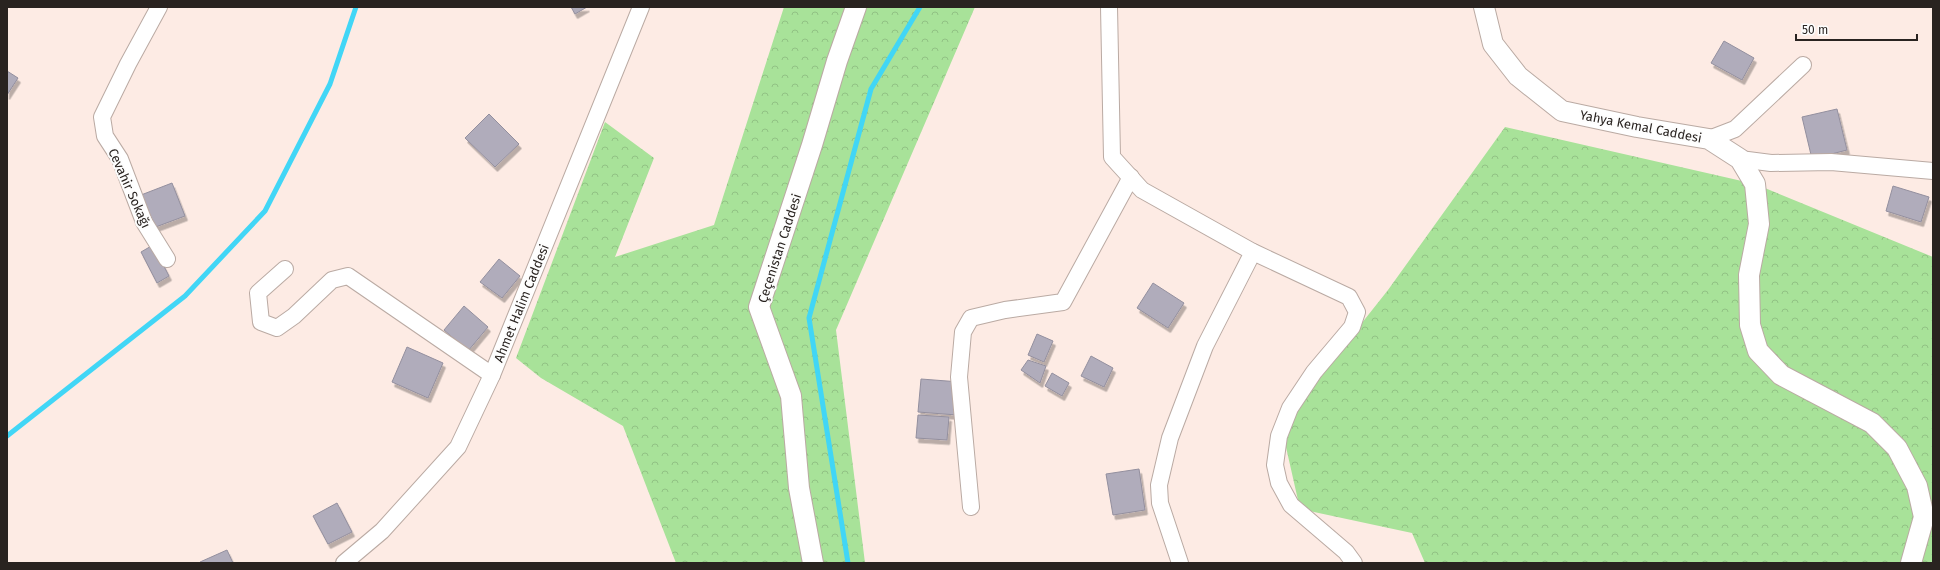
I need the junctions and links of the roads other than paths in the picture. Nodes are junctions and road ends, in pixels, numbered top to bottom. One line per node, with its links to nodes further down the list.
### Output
1 (159, 7): 12 (street, Cevahir Sokağı)
2 (641, 7): 14 (street, Ahmet Halim Caddesi)
3 (856, 7): 17 (street, Çeçenistan Caddesi)
4 (1109, 7): 10 (street)
5 (1484, 7): 7 (street, Yahya Kemal Caddesi)
6 (1803, 65): 7 (street)
7 (1709, 139): 8 (street, Yahya Kemal Caddesi)
8 (1740, 159): 9 (street); 20 (street, Yahya Kemal Caddesi)
9 (1933, 171)
10 (1131, 177): 11 (street); 15 (street)
11 (1253, 252): 18 (street); 19 (street)
12 (167, 259)
13 (285, 269): 14 (street)
14 (492, 375): 16 (street, Ahmet Halim Caddesi)
15 (971, 507)
16 (344, 563)
17 (813, 563)
18 (1180, 563)
19 (1354, 563)
20 (1911, 563)

